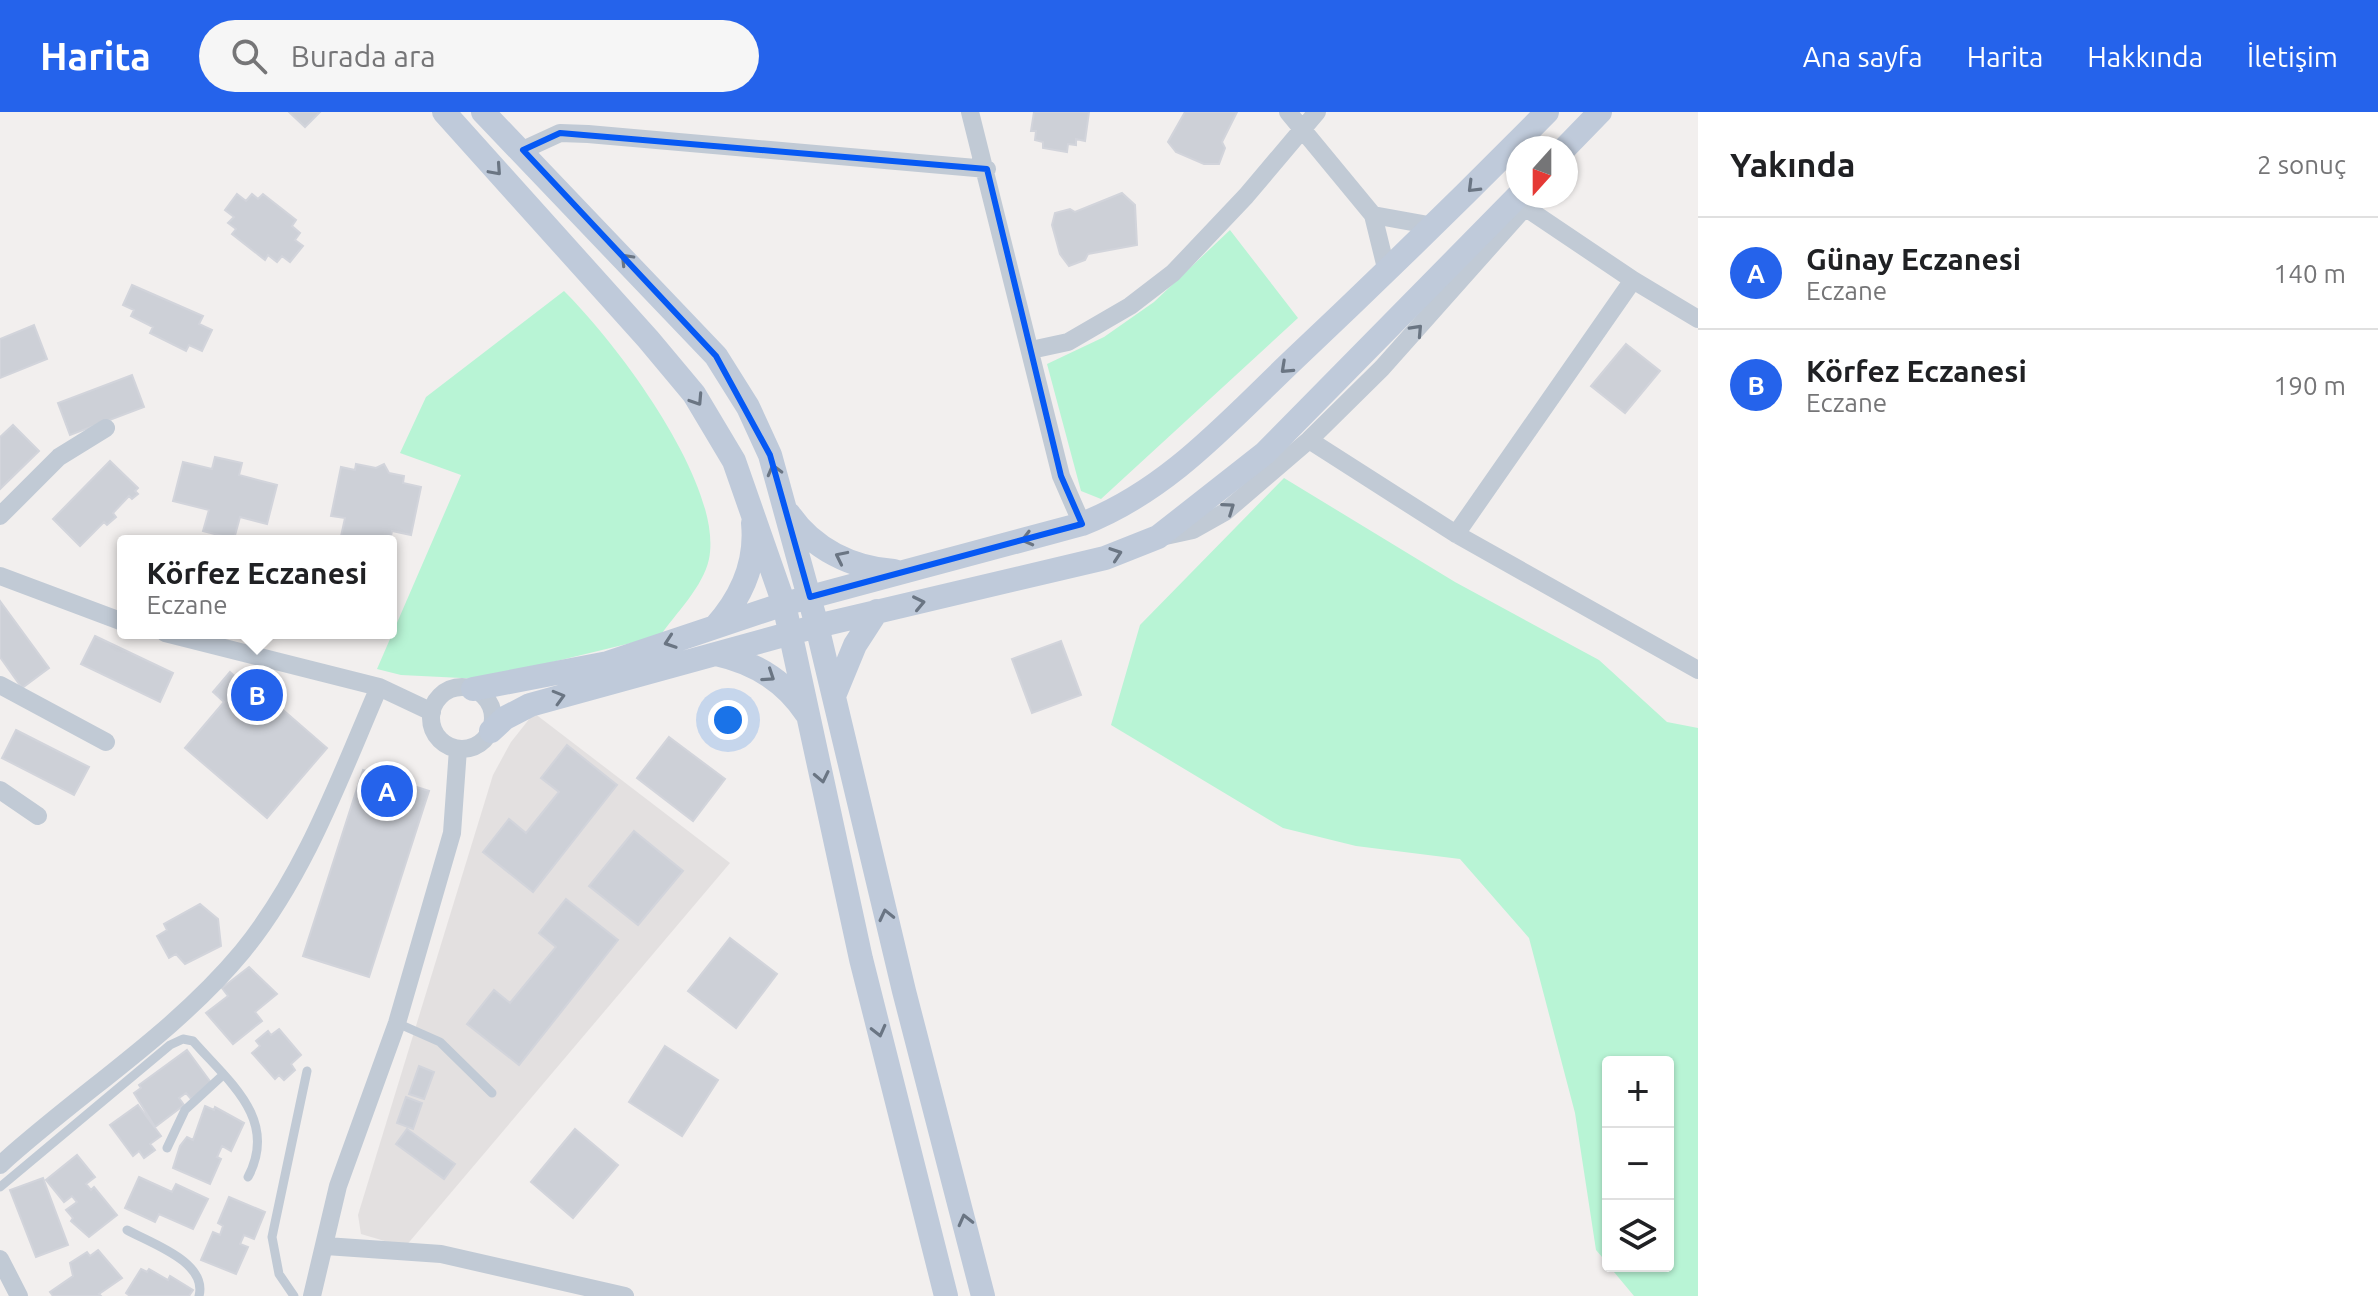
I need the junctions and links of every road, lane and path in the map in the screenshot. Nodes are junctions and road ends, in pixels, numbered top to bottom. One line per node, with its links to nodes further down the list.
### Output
1 (444, 112): 23 (street, one-way to 23)
2 (483, 112): 10 (street)
3 (970, 112): 11 (street)
4 (1288, 112): 8 (street)
5 (1317, 112): 8 (street)
6 (1547, 112): 16 (street, one-way to 16)
7 (1600, 112): 9 (street)
8 (1302, 131): 15 (street); 20 (street)
9 (1577, 136)
10 (523, 150): 11 (street); 24 (street, one-way to 10)
11 (987, 169): 20 (street)
12 (1519, 208): 28 (street)
13 (1520, 208): 22 (street, one-way to 13)
14 (1538, 208): 18 (street)
15 (1373, 215): 16 (street); 17 (street)
16 (1434, 226): 17 (street)
17 (1387, 272): 26 (street, one-way to 26)
18 (1633, 280): 19 (street); 27 (street)
19 (1698, 319)
20 (1031, 350): 26 (street)
21 (106, 428): 25 (street)
22 (1309, 440): 27 (street); 28 (street, one-way to 22)
23 (749, 501): 32 (street); 36 (street)
24 (783, 506): 29 (street, one-way to 24); 31 (street)
25 (0, 516)
26 (1082, 524): 29 (street, one-way to 29)
27 (1456, 534): 40 (street)
28 (1158, 537): 33 (street, one-way to 28)
29 (916, 570): 31 (street)
30 (0, 576): 34 (street)
31 (810, 597): 32 (street); 35 (street)
32 (784, 604): 36 (street); 37 (street)
33 (877, 611): 35 (street); 44 (street)
34 (117, 620)
35 (817, 626): 37 (street); 44 (street)
36 (715, 627): 43 (street, one-way to 43)
37 (791, 633): 39 (street); 46 (street)
38 (189, 639): 42 (street)
39 (713, 654): 46 (street, one-way to 46); 47 (street, one-way to 39)
40 (1698, 670)
41 (0, 685): 48 (street)
42 (379, 687): 45 (street); 57 (street)
43 (473, 689): 45 (street); 47 (street)
44 (834, 696): 69 (street, one-way to 44)
45 (432, 712): 49 (street)
46 (810, 720): 68 (street, one-way to 68)
47 (491, 731): 49 (street)
48 (106, 742)
49 (458, 749): 52 (street)
50 (0, 790): 51 (street)
51 (38, 816)
52 (397, 1023): 55 (lane); 61 (street)
53 (307, 1071): 65 (lane)
54 (223, 1075): 56 (lane); 58 (lane); 59 (lane)
55 (492, 1093)
56 (167, 1148)
57 (0, 1165)
58 (248, 1177)
59 (0, 1187)
60 (127, 1230): 64 (lane)
61 (326, 1246): 66 (street); 67 (street)
62 (0, 1259): 63 (street)
63 (19, 1296)
64 (199, 1296)
65 (294, 1296)
66 (312, 1296)
67 (625, 1296)
68 (946, 1296)
69 (983, 1296)

